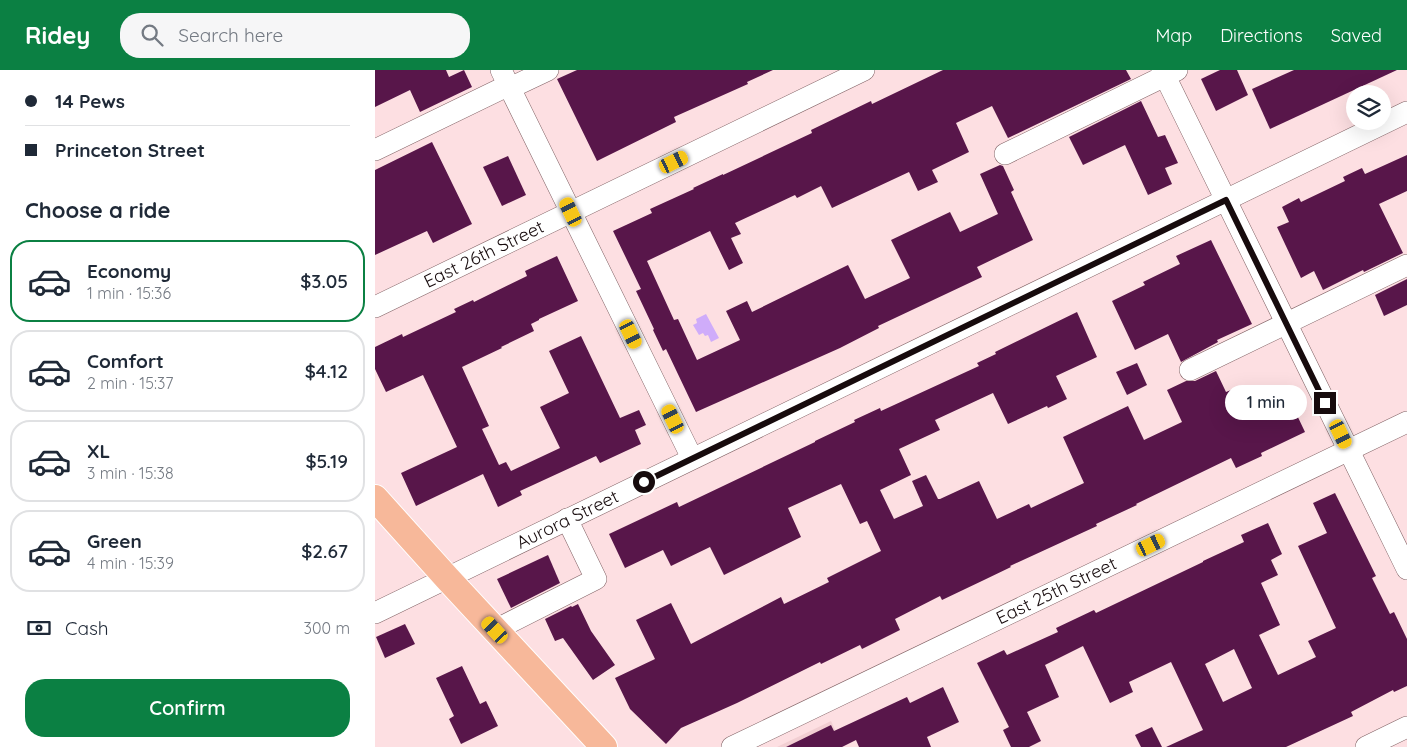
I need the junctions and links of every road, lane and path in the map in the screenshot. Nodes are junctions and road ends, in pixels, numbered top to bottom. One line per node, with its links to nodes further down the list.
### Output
1 (548, 70): 4 (street)
2 (864, 70): 9 (street, East 26th Street)
3 (1168, 72): 7 (street); 8 (street)
4 (507, 81): 6 (street); 9 (street)
5 (1407, 112): 8 (street, Aurora Street)
6 (375, 150)
7 (1005, 154)
8 (1226, 200): 12 (street); 16 (street, Aurora Street)
9 (571, 212): 11 (street, East 26th Street); 16 (street)
10 (1407, 265): 12 (street)
11 (375, 307)
12 (1286, 324): 13 (street); 15 (street)
13 (1190, 370)
14 (1407, 422): 15 (street, East 25th Street)
15 (1349, 450): 19 (street); 25 (street, East 25th Street)
16 (692, 458): 18 (street, Aurora Street)
17 (375, 498): 20 (main road)
18 (567, 519): 20 (street, Aurora Street); 22 (street)
19 (1407, 569)
20 (447, 578): 21 (street, Aurora Street); 22 (main road)
21 (375, 613)
22 (495, 630): 24 (main road)
23 (1407, 727): 26 (street)
24 (604, 747)
25 (732, 747)
26 (1366, 747)

